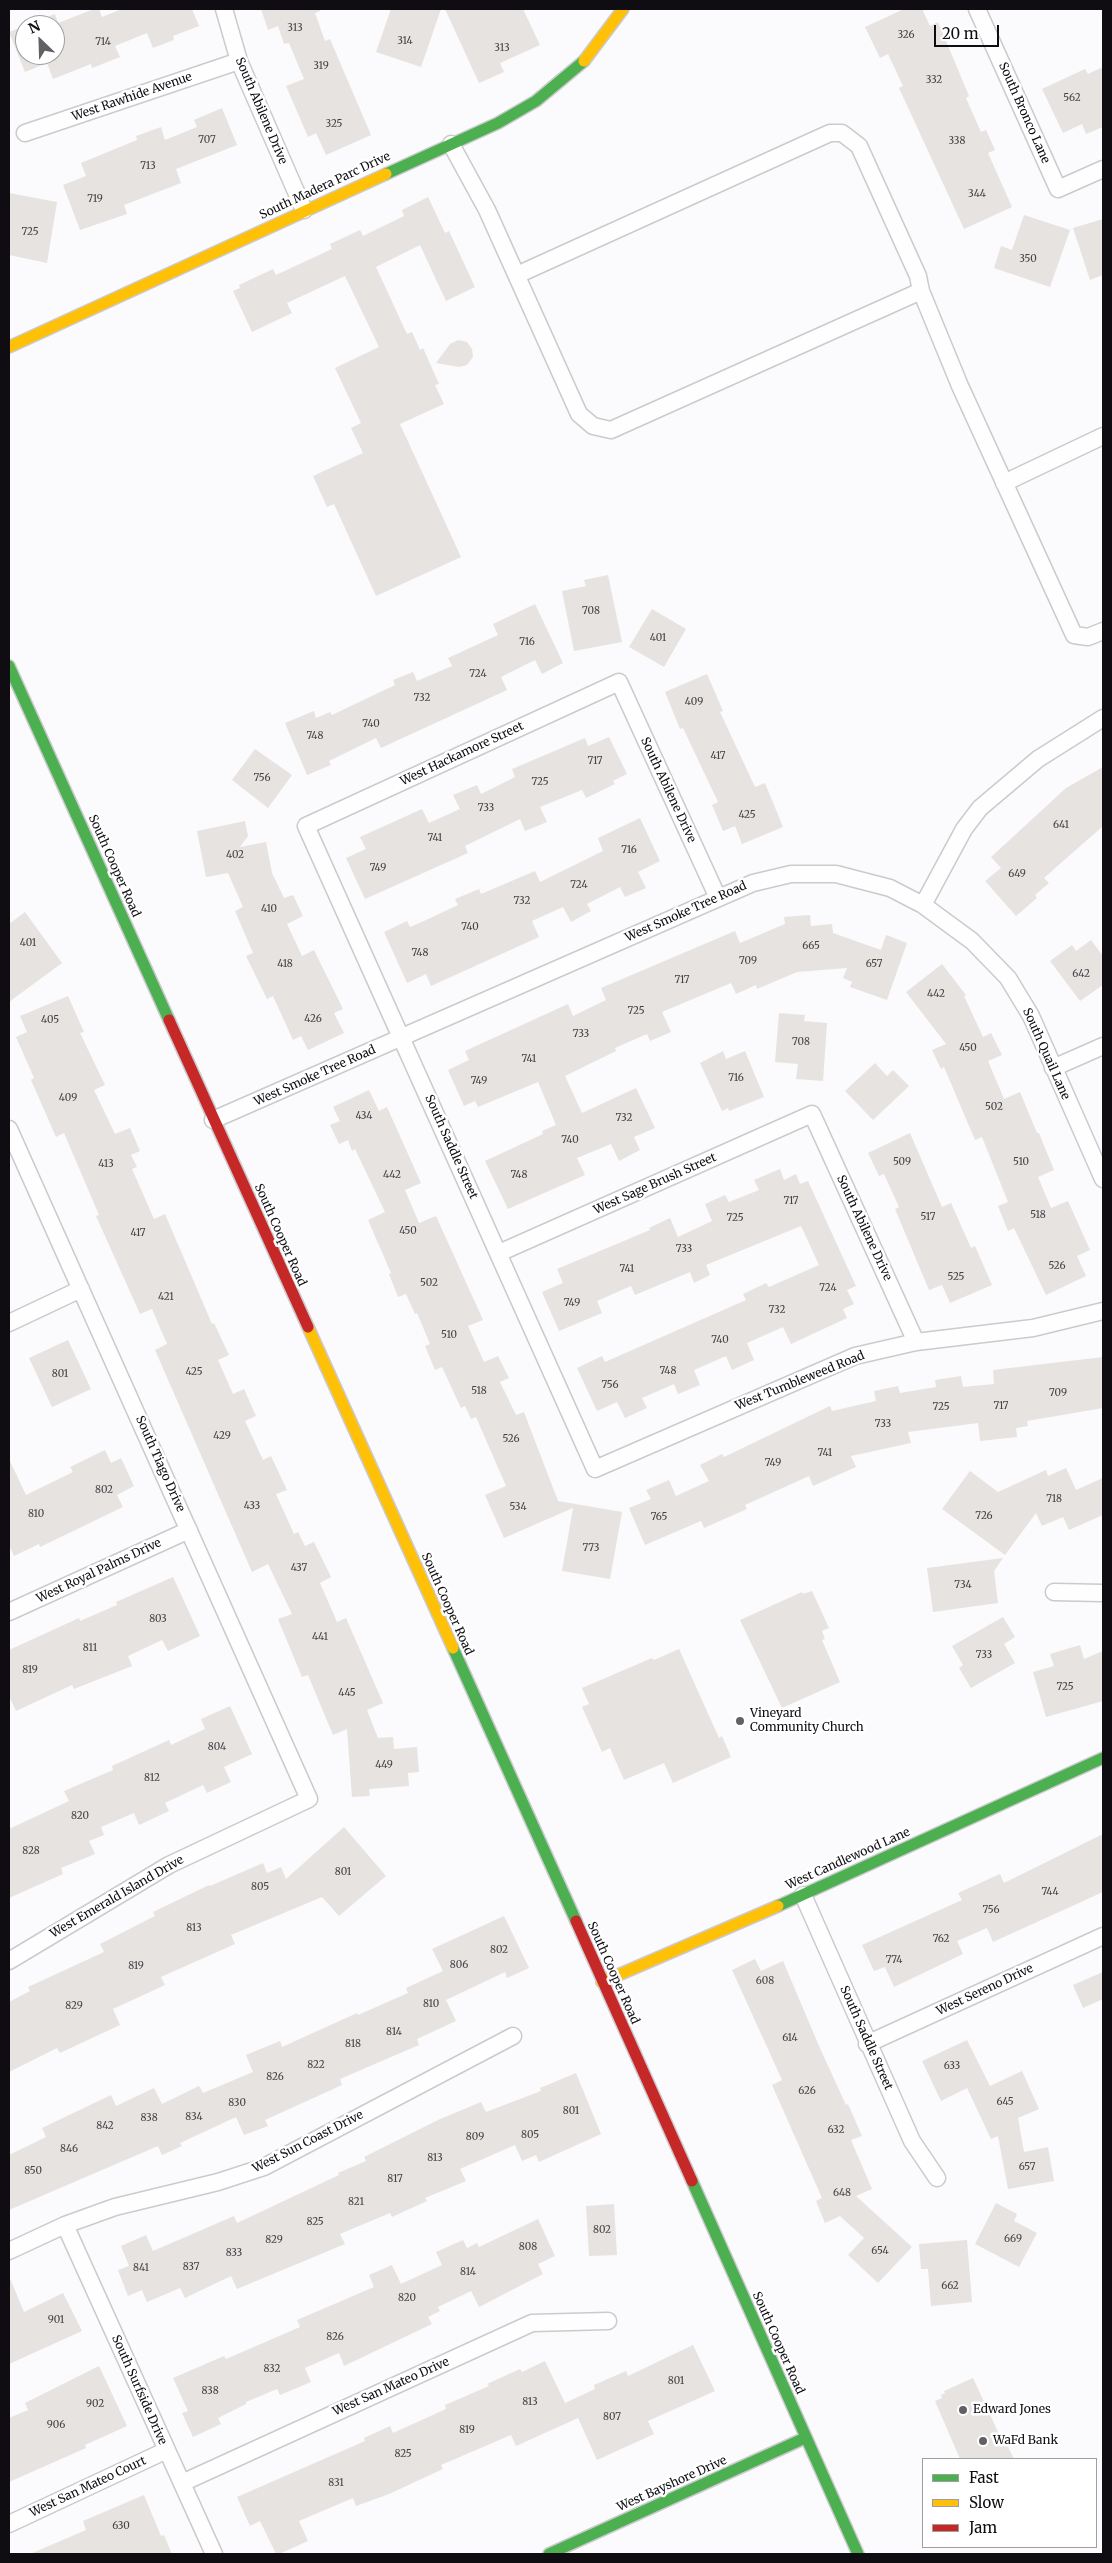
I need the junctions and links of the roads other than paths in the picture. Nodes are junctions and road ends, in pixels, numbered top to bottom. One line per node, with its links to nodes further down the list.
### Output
1 (224, 9): 4 (street, South Abilene Drive)
2 (623, 9): 6 (main road, South Madera Parc Drive)
3 (977, 9): 7 (street, South Bronco Lane)
4 (239, 61): 5 (street, West Rawhide Avenue); 8 (street, South Abilene Drive)
5 (25, 133)
6 (451, 144): 8 (main road, South Madera Parc Drive); 9 (street)
7 (1103, 169)
8 (304, 210): 11 (main road, South Madera Parc Drive)
9 (517, 276): 10 (street); 10 (street)
10 (921, 291): 13 (street)
11 (9, 347)
12 (1103, 436): 13 (street)
13 (1004, 483): 14 (street)
14 (1103, 632)
15 (9, 666): 25 (main road, South Cooper Road)
16 (619, 682): 18 (street, West Hackamore Street); 19 (street, South Abilene Drive)
17 (1103, 718): 20 (street)
18 (306, 826): 21 (street, South Saddle Street)
19 (718, 898): 20 (street, West Smoke Tree Road); 21 (street, West Smoke Tree Road)
20 (923, 905): 23 (street, South Quail Lane)
21 (402, 1038): 25 (street, West Smoke Tree Road); 28 (street, South Saddle Street)
22 (1103, 1046): 23 (street)
23 (1053, 1068): 27 (street, South Quail Lane)
24 (812, 1114): 28 (street, West Sage Brush Street); 32 (street, South Abilene Drive)
25 (213, 1120): 43 (main road, South Cooper Road)
26 (9, 1128): 29 (street, South Tiago Drive)
27 (1103, 1179)
28 (499, 1253): 33 (street, South Saddle Street)
29 (81, 1289): 31 (street); 34 (street, South Tiago Drive)
30 (1103, 1312): 32 (street, West Tumbleweed Road)
31 (9, 1323)
32 (916, 1342): 33 (street, West Tumbleweed Road)
33 (596, 1469)
34 (189, 1530): 37 (street, West Royal Palms Drive); 39 (street, South Tiago Drive)
35 (1054, 1592): 36 (street)
36 (1103, 1592)
37 (9, 1612)
38 (1103, 1758): 40 (main road, West Candlewood Lane)
39 (309, 1800): 42 (street, West Emerald Island Drive)
40 (802, 1895): 43 (main road, West Candlewood Lane); 45 (street, South Saddle Street)
41 (1103, 1936): 45 (street, West Sereno Drive)
42 (9, 1960)
43 (602, 1982): 50 (main road, South Cooper Road)
44 (513, 2036): 47 (street, West Sun Coast Drive)
45 (867, 2044): 46 (street, South Saddle Street)
46 (937, 2178)
47 (65, 2225): 48 (street, West Sun Coast Drive); 51 (street, South Surfside Drive)
48 (9, 2251)
49 (608, 2321): 52 (street, West San Mateo Drive)
50 (806, 2438): 55 (main road, West Bayshore Drive); 56 (main road, South Cooper Road)
51 (167, 2450): 52 (street, South Surfside Drive); 53 (street, West San Mateo Court)
52 (182, 2483): 54 (street, South Surfside Drive)
53 (9, 2524)
54 (214, 2554)
55 (549, 2554)
56 (858, 2554)

